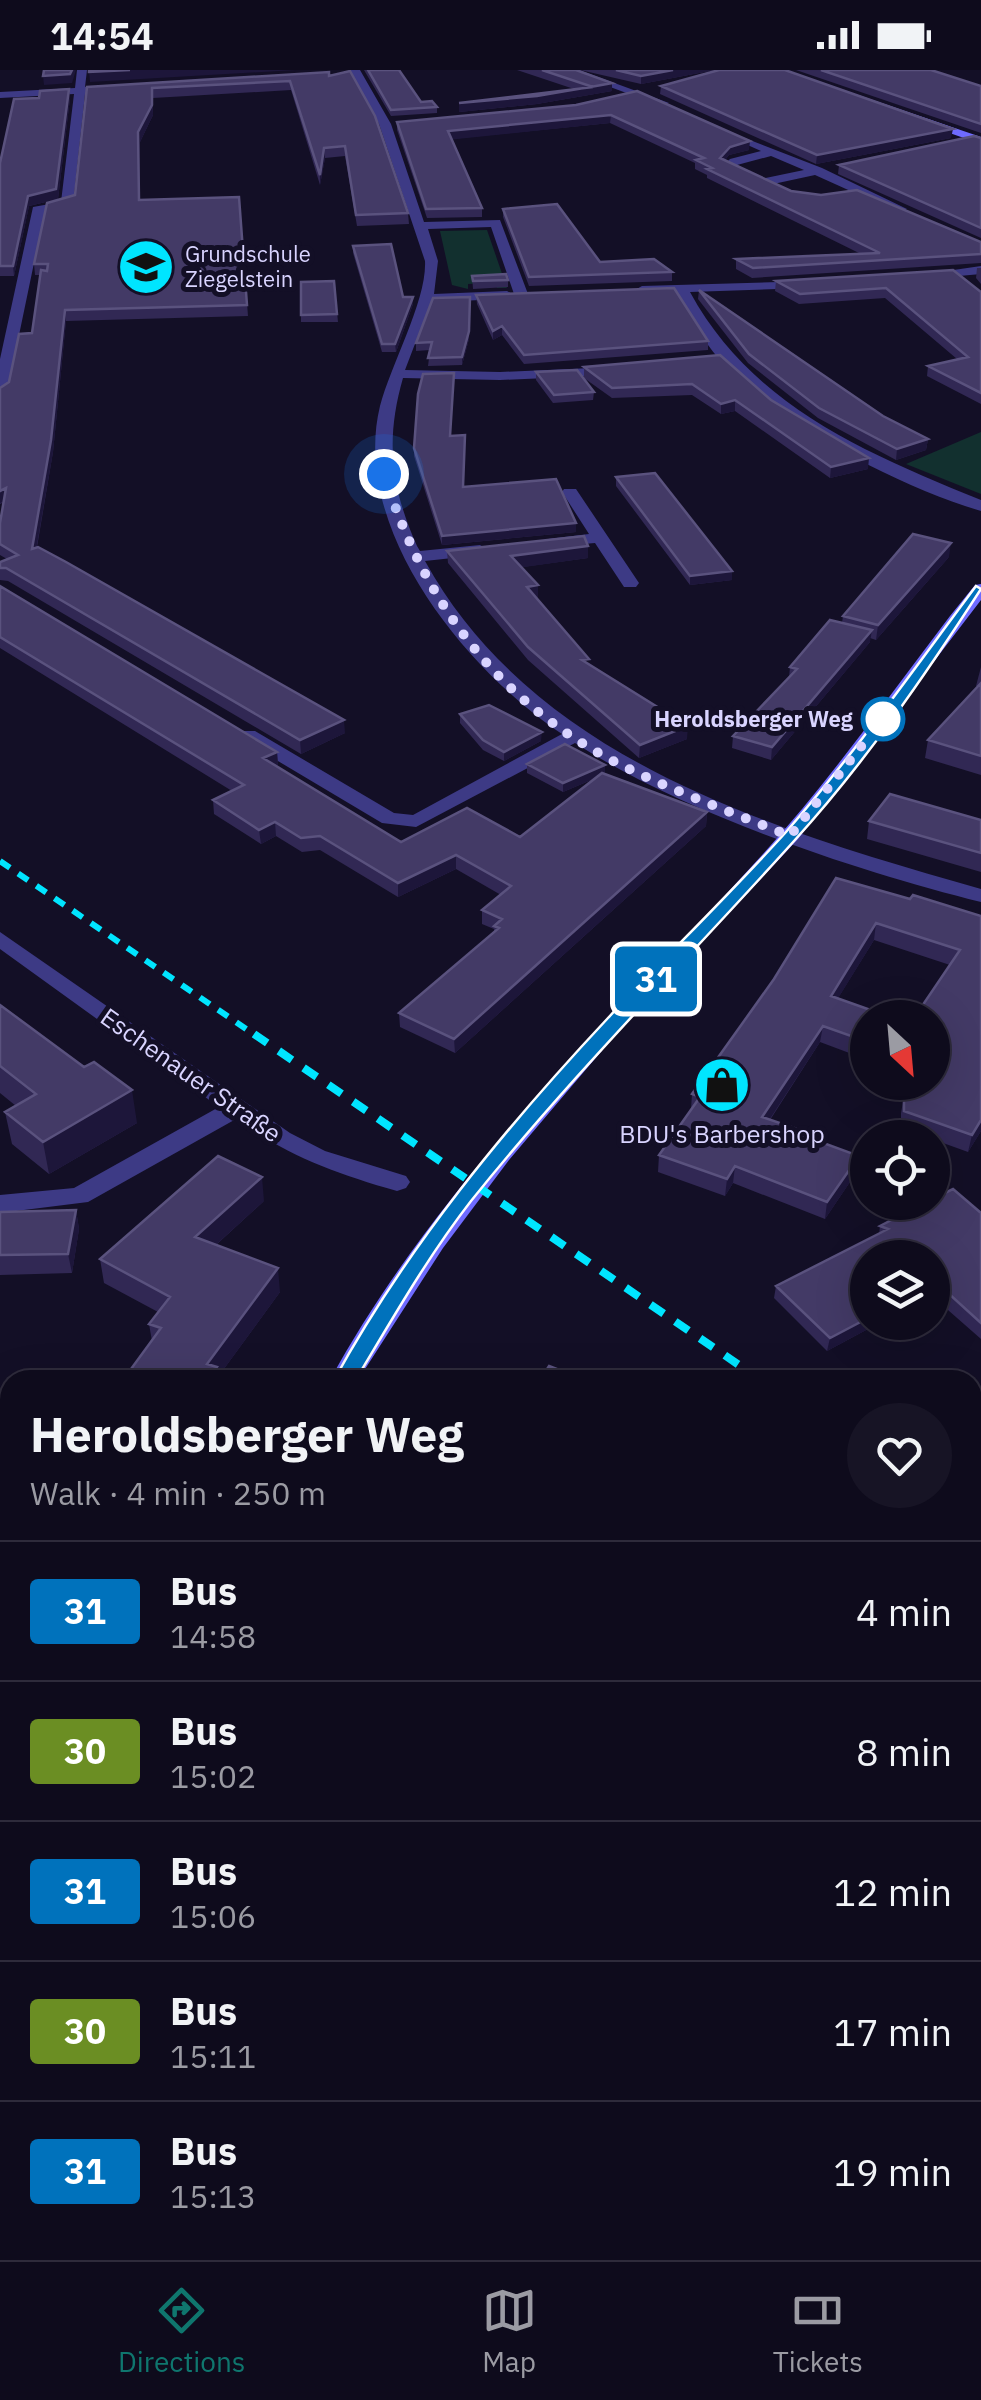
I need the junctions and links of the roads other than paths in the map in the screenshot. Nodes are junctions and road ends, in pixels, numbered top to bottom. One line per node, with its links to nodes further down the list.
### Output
1 (82, 70): 8 (street)
2 (569, 70): 9 (street)
3 (775, 70): 16 (main road)
4 (356, 72): 5 (street); 15 (street)
5 (337, 74)
6 (668, 86): 9 (street)
7 (132, 88): 8 (street)
8 (77, 91): 10 (street); 37 (street)
9 (641, 93): 11 (street); 12 (street)
10 (0, 95)
11 (608, 100)
12 (674, 108)
13 (403, 122): 15 (street)
14 (707, 123): 18 (street)
15 (385, 124): 26 (street)
16 (978, 140): 17 (street)
17 (952, 143)
18 (773, 152): 20 (street); 21 (street)
19 (837, 167): 20 (street)
20 (818, 171): 21 (street); 23 (street)
21 (764, 182): 22 (street)
22 (782, 190)
23 (861, 191): 24 (street); 25 (street)
24 (834, 196)
25 (910, 213)
26 (419, 226): 34 (street); 36 (street)
27 (981, 270): 28 (street)
28 (957, 273): 29 (street); 31 (street)
29 (902, 278)
30 (819, 283): 32 (street)
31 (969, 284)
32 (681, 289): 33 (street); 38 (street)
33 (621, 291)
34 (521, 294): 35 (street); 36 (street)
35 (541, 294)
36 (425, 298): 41 (street)
37 (5, 337): 42 (street)
38 (723, 356): 39 (street); 44 (street)
39 (705, 358)
40 (634, 368): 41 (street)
41 (400, 374): 48 (street)
42 (0, 393)
43 (570, 492): 45 (street)
44 (981, 506)
45 (599, 538): 46 (street); 49 (street)
46 (543, 544)
47 (506, 547): 48 (street)
48 (413, 556): 52 (street)
49 (630, 583)
50 (981, 589): 53 (main road)
51 (237, 728): 52 (street)
52 (573, 736): 53 (street)
53 (790, 836): 54 (street); 59 (main road)
54 (981, 896)
55 (0, 939): 56 (street, Eschenauer Straße)
56 (234, 1109): 57 (street, Eschenauer Straße); 58 (street)
57 (397, 1182)
58 (0, 1204)
59 (350, 1370)

